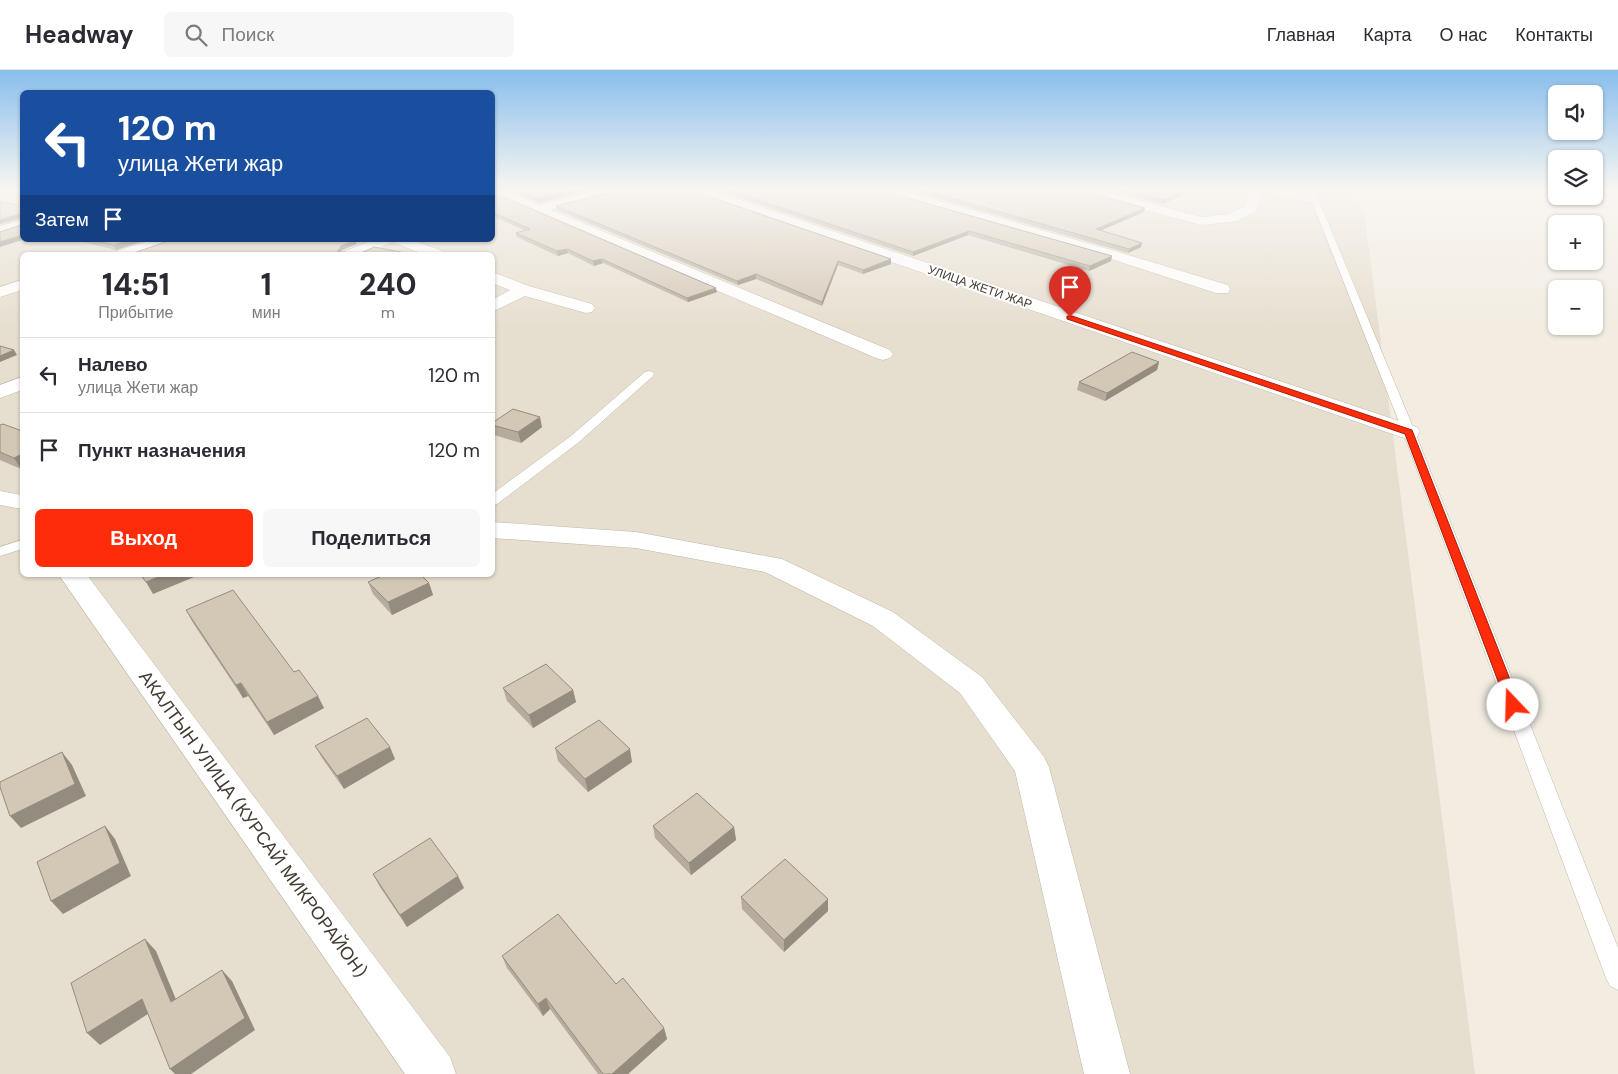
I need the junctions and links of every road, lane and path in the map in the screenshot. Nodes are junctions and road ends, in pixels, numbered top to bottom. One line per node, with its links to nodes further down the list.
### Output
1 (602, 236): 18 (street)
2 (829, 236): 22 (street, УЛИЦА ЖЕТИ ЖАР)
3 (1045, 236): 13 (street)
4 (1329, 236): 22 (lane)
5 (161, 242): 8 (street)
6 (381, 242): 9 (street)
7 (404, 242): 10 (street)
8 (129, 252)
9 (356, 252)
10 (432, 252)
11 (495, 278): 14 (street)
12 (20, 286): 15 (street)
13 (1222, 289)
14 (523, 290): 16 (street); 17 (street)
15 (0, 292)
16 (495, 305)
17 (586, 308)
18 (883, 354)
19 (649, 374): 24 (lane)
20 (20, 384): 21 (street)
21 (0, 392)
22 (1409, 432): 30 (lane)
23 (0, 498): 25 (street)
24 (495, 499)
25 (20, 502)
26 (495, 530): 32 (street)
27 (20, 545): 28 (lane)
28 (0, 552)
29 (74, 577): 31 (street, АКАЛТЫН УЛИЦА (КУРСАЙ МИКРОРАЙОН))
30 (1618, 978)
31 (433, 1074)
32 (1106, 1074)

